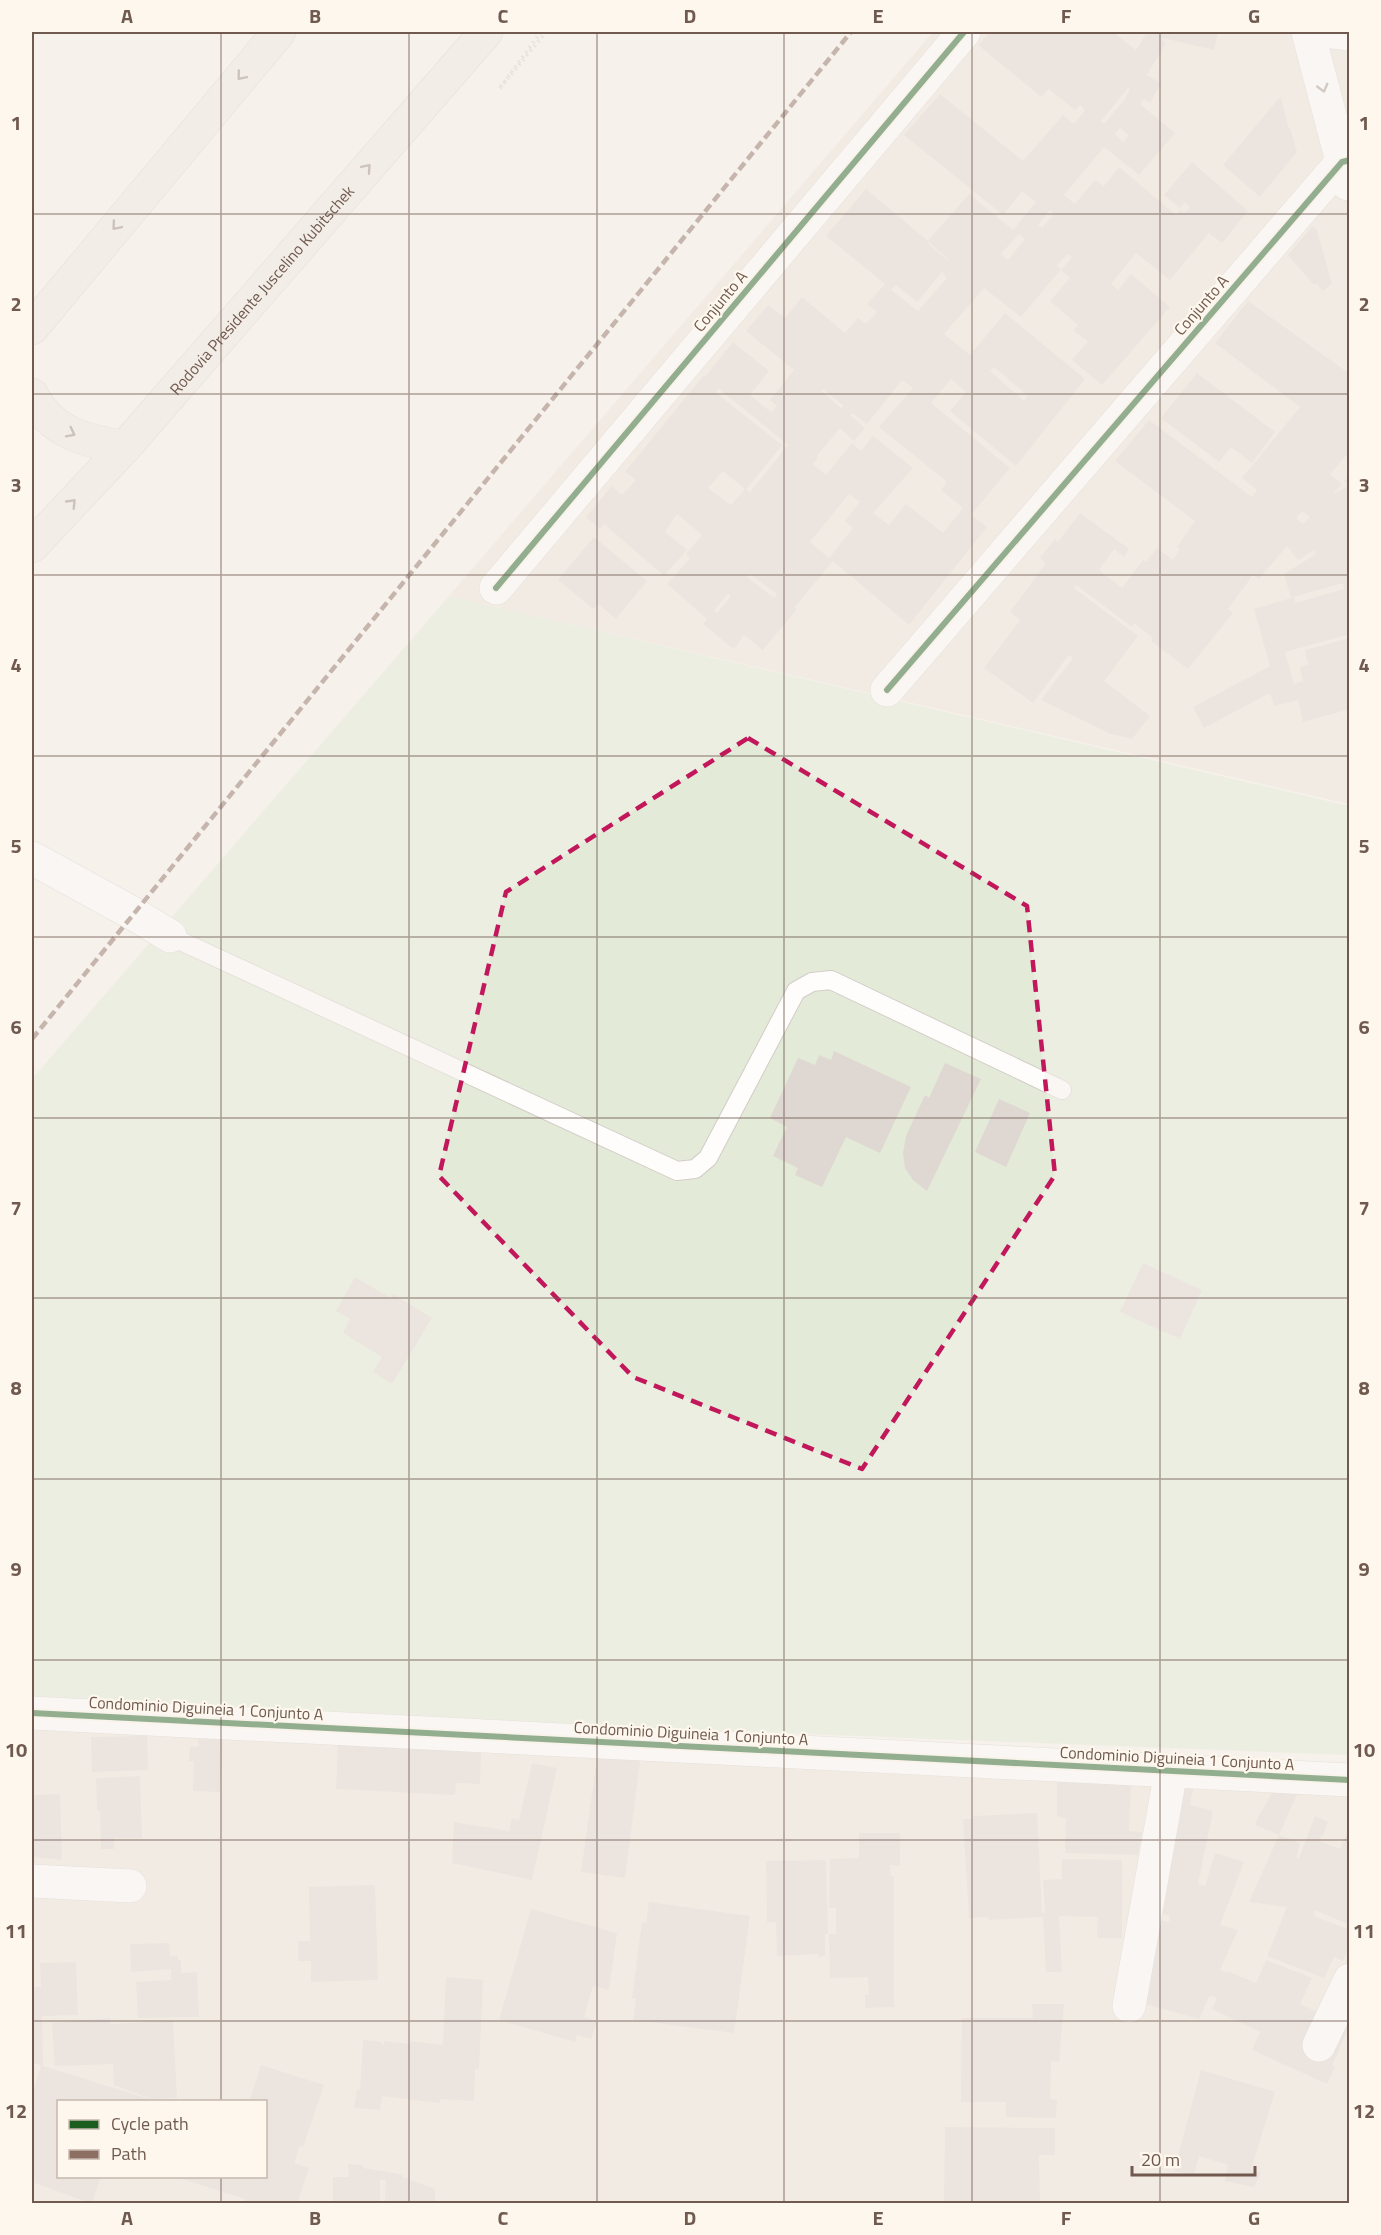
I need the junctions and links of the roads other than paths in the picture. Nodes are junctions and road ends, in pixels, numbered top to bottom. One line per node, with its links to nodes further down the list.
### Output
1 (279, 32): 8 (highway, one-way to 8)
2 (486, 32): 10 (highway, Rodovia Presidente Juscelino Kubitschek, one-way to 2)
3 (964, 32): 12 (street, Conjunto A)
4 (1308, 32): 7 (street, Conjunto A, one-way to 7)
5 (1333, 32): 6 (street)
6 (1350, 34)
7 (1347, 170): 13 (street, Conjunto A)
8 (32, 328)
9 (32, 395): 10 (highway, one-way to 10)
10 (125, 447): 11 (highway, Rodovia Presidente Juscelino Kubitschek, one-way to 10)
11 (32, 546)
12 (496, 588)
13 (887, 690)
14 (32, 858): 15 (street)
15 (170, 936): 16 (lane)
16 (1062, 1090)
17 (32, 1713): 18 (street, Condominio Diguineia 1 Conjunto A)
18 (1171, 1771): 19 (street, Condominio Diguineia 1 Conjunto A); 23 (street)
19 (1350, 1780)
20 (32, 1881): 21 (street)
21 (129, 1886)
22 (1350, 1980): 24 (street)
23 (1129, 2006)
24 (1319, 2045)

